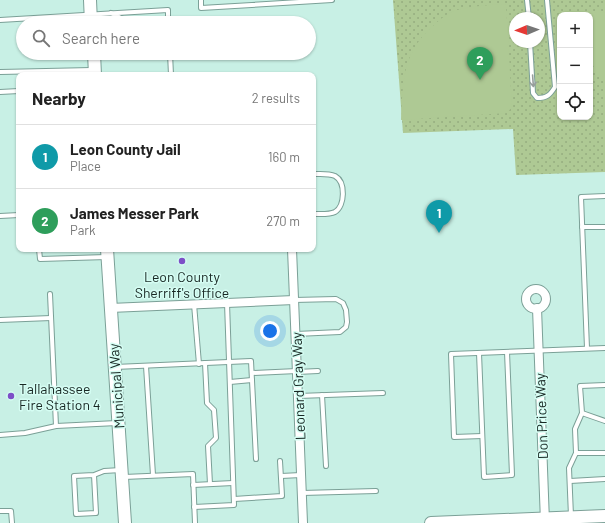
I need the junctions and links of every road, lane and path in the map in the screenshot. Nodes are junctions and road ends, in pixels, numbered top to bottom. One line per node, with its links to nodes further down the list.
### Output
1 (90, 0): 13 (street)
2 (201, 0): 9 (lane)
3 (241, 0): 9 (lane)
4 (326, 0): 5 (lane); 8 (lane)
5 (332, 0)
6 (528, 0): 11 (lane)
7 (547, 0): 20 (lane, one-way to 7)
8 (287, 1): 9 (lane)
9 (241, 5)
10 (133, 12): 12 (lane); 16 (lane); 17 (lane)
11 (529, 12)
12 (111, 13): 14 (lane); 15 (lane)
13 (91, 16)
14 (99, 16)
15 (117, 16)
16 (133, 16)
17 (168, 16)
18 (0, 20): 19 (lane)
19 (16, 20)
20 (530, 48)
21 (94, 60): 25 (street)
22 (170, 60): 26 (lane)
23 (0, 72): 24 (lane)
24 (16, 72)
25 (95, 72)
26 (171, 72)
27 (16, 91): 28 (lane)
28 (0, 92)
29 (316, 174): 31 (lane)
30 (605, 196): 35 (lane)
31 (316, 214)
32 (16, 215): 33 (lane)
33 (0, 216)
34 (605, 226): 35 (lane)
35 (582, 227): 48 (lane)
36 (40, 252): 38 (lane)
37 (292, 252): 40 (street, Leonard Gray Way)
38 (107, 253): 43 (street, Municipal Way)
39 (50, 294): 45 (lane)
40 (294, 300): 41 (street); 47 (street, Leonard Gray Way); 47 (lane)
41 (227, 303): 42 (street); 53 (lane)
42 (194, 304): 43 (street); 55 (lane)
43 (110, 308): 57 (street, Municipal Way)
44 (537, 308): 50 (street, Don Price Way)
45 (51, 318): 46 (lane); 70 (lane)
46 (0, 320)
47 (296, 334): 58 (street, Leonard Gray Way)
48 (587, 348): 49 (lane); 50 (lane)
49 (605, 348)
50 (538, 350): 51 (lane); 95 (street, Don Price Way)
51 (507, 352): 52 (lane); 72 (lane)
52 (479, 353): 72 (lane); 72 (lane)
53 (229, 362): 54 (lane); 60 (lane); 62 (lane)
54 (205, 363): 55 (lane); 86 (lane)
55 (199, 364): 56 (lane)
56 (146, 366): 57 (lane); 80 (lane)
57 (114, 368): 69 (street, Municipal Way)
58 (297, 371): 59 (lane); 60 (lane); 66 (street, Leonard Gray Way)
59 (318, 371)
60 (252, 373): 61 (lane)
61 (252, 380): 62 (lane); 75 (lane)
62 (230, 382): 85 (lane)
63 (605, 385): 67 (lane)
64 (383, 393): 65 (lane)
65 (322, 395): 66 (lane); 77 (lane)
66 (298, 396): 81 (street, Leonard Gray Way)
67 (582, 413): 68 (lane); 74 (lane)
68 (605, 421)
69 (118, 423): 70 (lane); 78 (street, Municipal Way)
70 (56, 426): 71 (lane)
71 (0, 435)
72 (482, 436)
73 (605, 453): 74 (lane)
74 (576, 454): 84 (lane)
75 (256, 459)
76 (280, 461): 82 (lane)
77 (326, 466)
78 (122, 473): 79 (lane); 80 (lane); 97 (street, Municipal Way)
79 (94, 475): 79 (lane)
80 (153, 475): 87 (lane)
81 (302, 475): 82 (lane); 89 (street, Leonard Gray Way)
82 (280, 476): 90 (lane)
83 (605, 479): 84 (lane)
84 (570, 481): 94 (lane)
85 (233, 483): 86 (lane); 90 (lane)
86 (210, 484): 87 (lane)
87 (193, 485): 91 (lane)
88 (376, 491): 89 (lane)
89 (302, 493): 99 (street, Leonard Gray Way)
90 (234, 499): 91 (lane)
91 (194, 507): 98 (lane)
92 (0, 511): 96 (lane)
93 (605, 516): 94 (street)
94 (571, 518): 95 (street)
95 (545, 521): 100 (street)
96 (12, 523)
97 (125, 523)
98 (195, 523)
99 (303, 523)
100 (431, 523)

